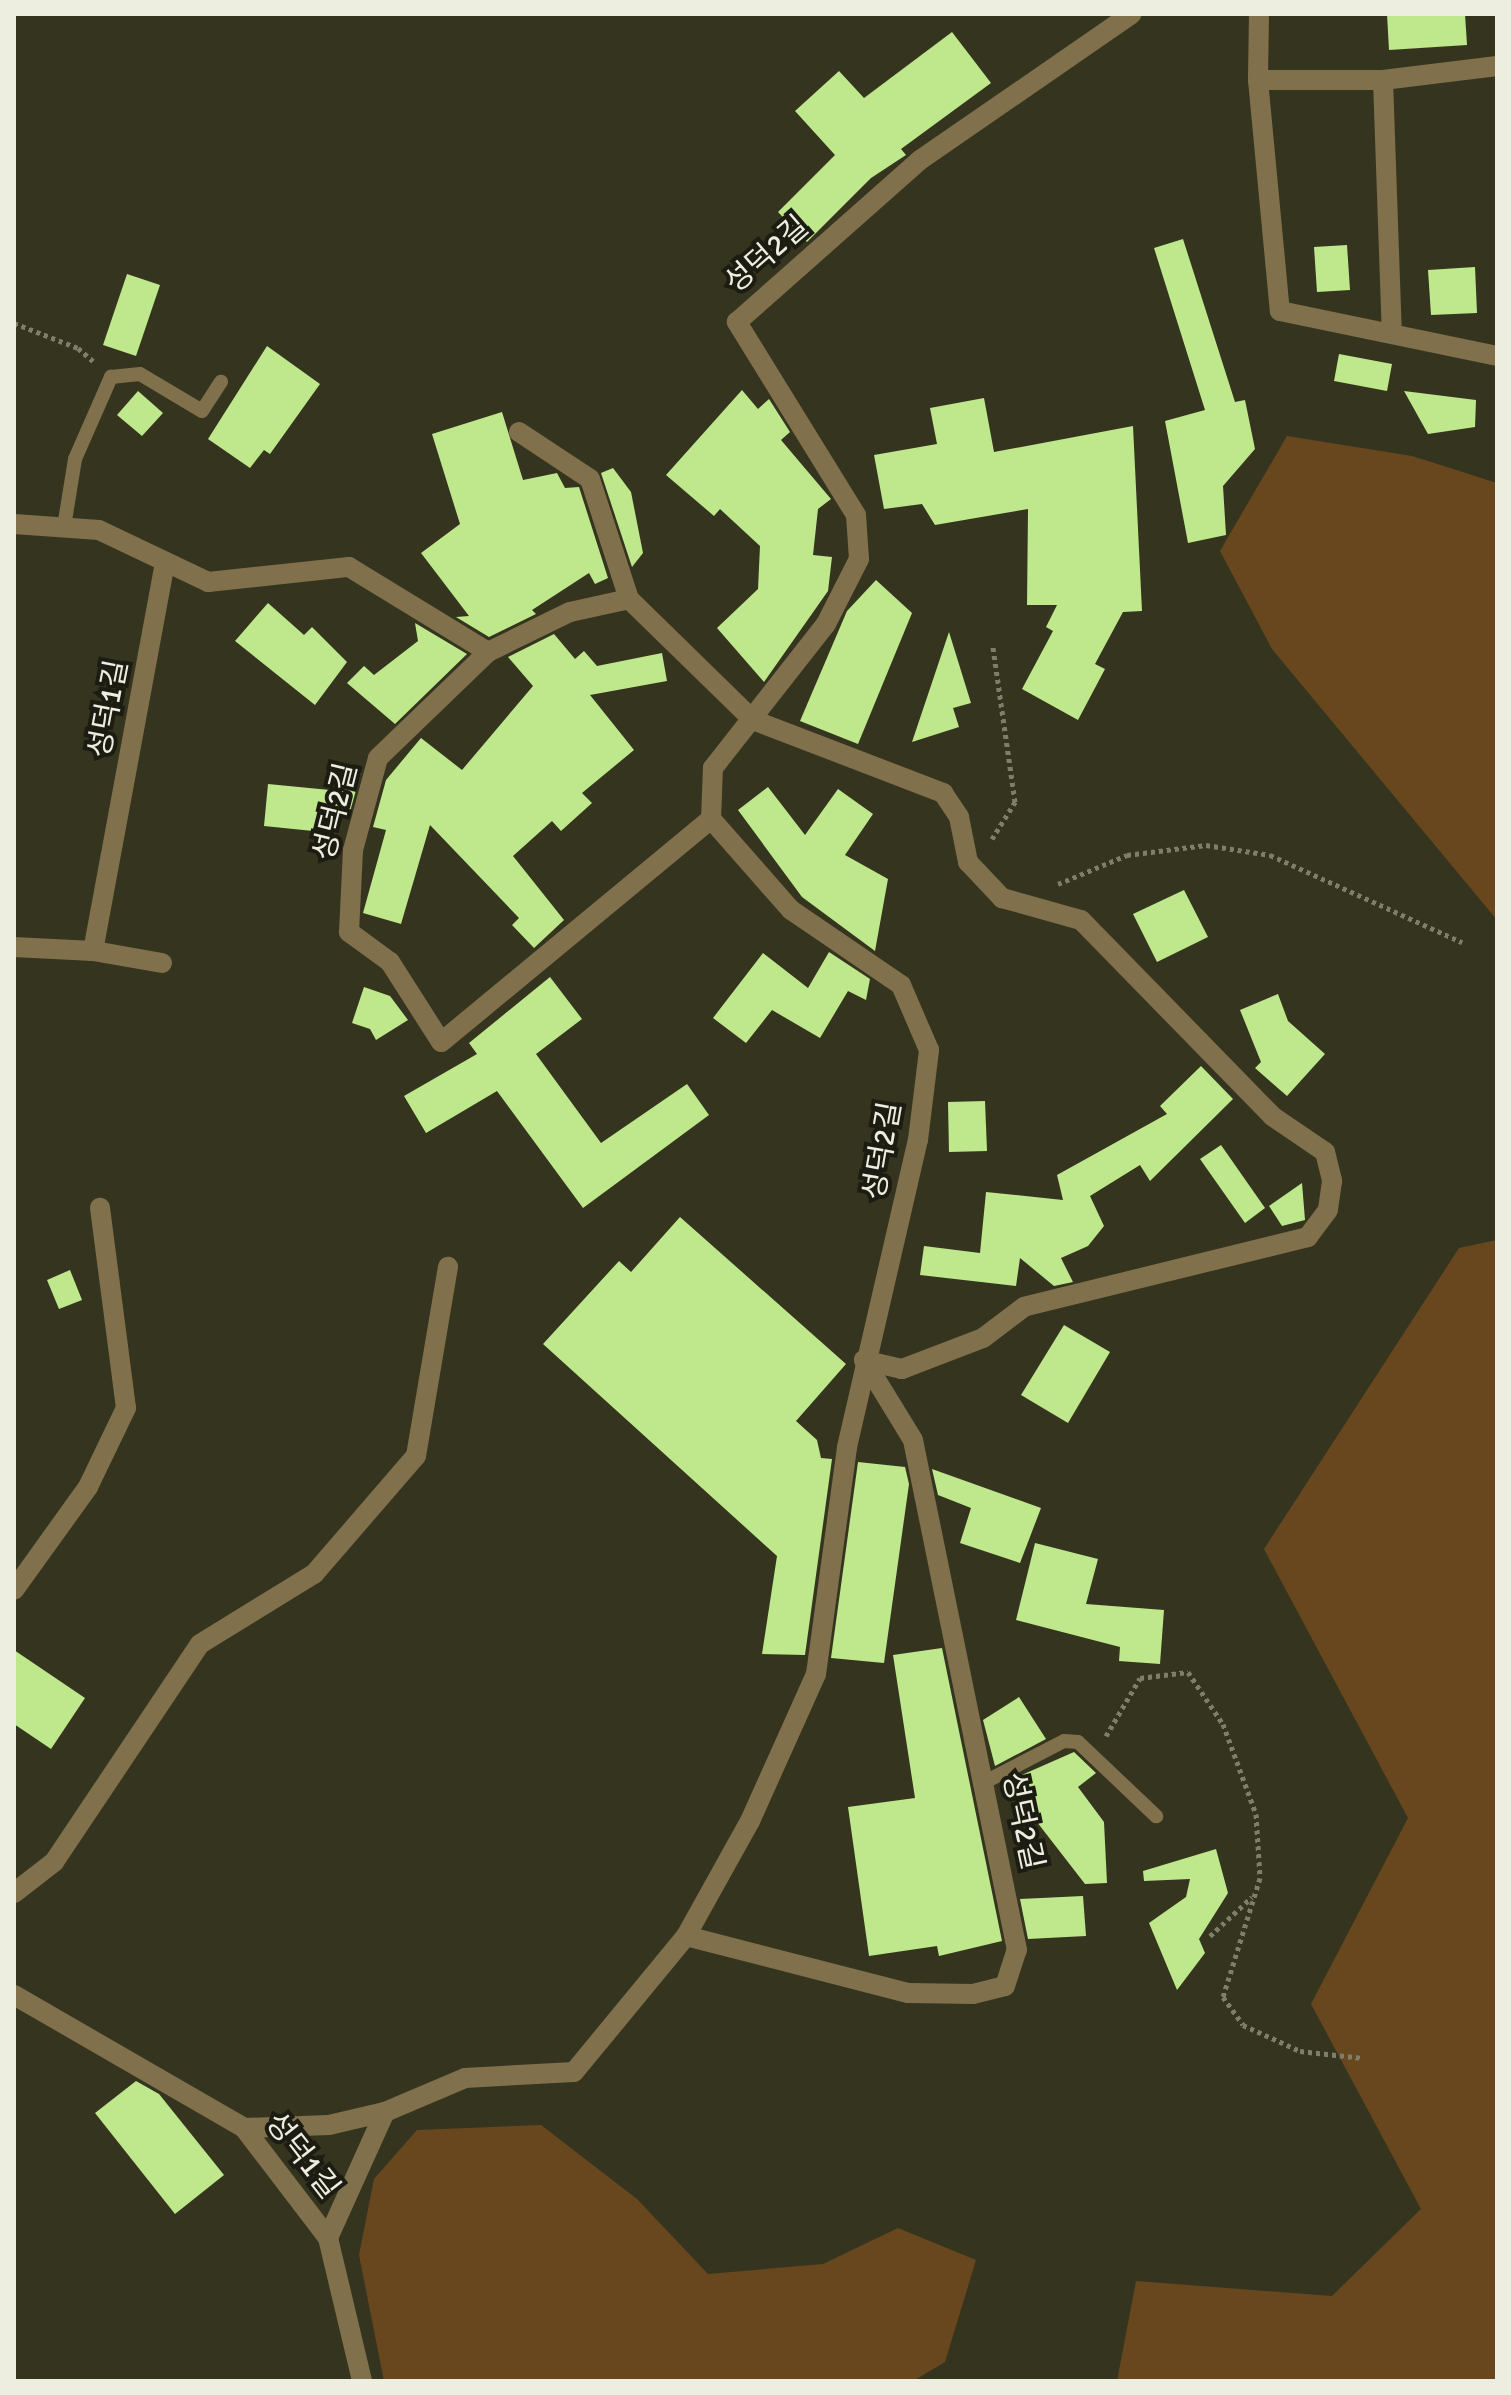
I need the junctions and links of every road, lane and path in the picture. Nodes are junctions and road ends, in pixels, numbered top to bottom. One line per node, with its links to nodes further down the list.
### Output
1 (1132, 14): 18 (street, 성덕2길)
2 (1259, 14): 4 (street)
3 (1497, 66): 5 (street)
4 (1258, 80): 5 (street); 7 (street)
5 (1383, 80): 7 (street)
6 (14, 323): 9 (path)
7 (1392, 334): 8 (street)
8 (1497, 356)
9 (111, 377): 10 (lane); 13 (lane)
10 (221, 382)
11 (519, 432): 15 (street)
12 (14, 524): 13 (street)
13 (64, 527): 14 (street)
14 (164, 567): 17 (street); 24 (street, 성덕1길)
15 (629, 599): 17 (street, 성덕2길); 18 (street)
16 (993, 647): 20 (path)
17 (488, 652): 19 (street, 성덕2길)
18 (753, 720): 19 (street, 성덕2길); 20 (street)
19 (711, 819): 28 (street, 성덕2길)
20 (968, 862): 21 (street)
21 (1002, 898): 22 (path); 28 (street)
22 (1462, 942)
23 (14, 947): 24 (street)
24 (93, 951): 25 (street)
25 (162, 963)
26 (100, 1208): 29 (street)
27 (448, 1267): 33 (street)
28 (864, 1360): 31 (street, 성덕2길); 35 (street, 성덕2길)
29 (14, 1590)
30 (1078, 1742): 31 (lane); 32 (lane); 34 (path)
31 (983, 1783): 35 (street, 성덕2길)
32 (1156, 1816)
33 (14, 1893)
34 (1253, 1896): 36 (path); 38 (path)
35 (686, 1936): 39 (street, 성덕2길)
36 (1210, 1936)
37 (14, 1995): 40 (street, 성덕1길)
38 (1363, 2058)
39 (385, 2112): 40 (street, 성덕2길); 41 (street)
40 (244, 2128): 41 (street, 성덕1길)
41 (328, 2238): 42 (street, 성덕1길)
42 (362, 2381)

